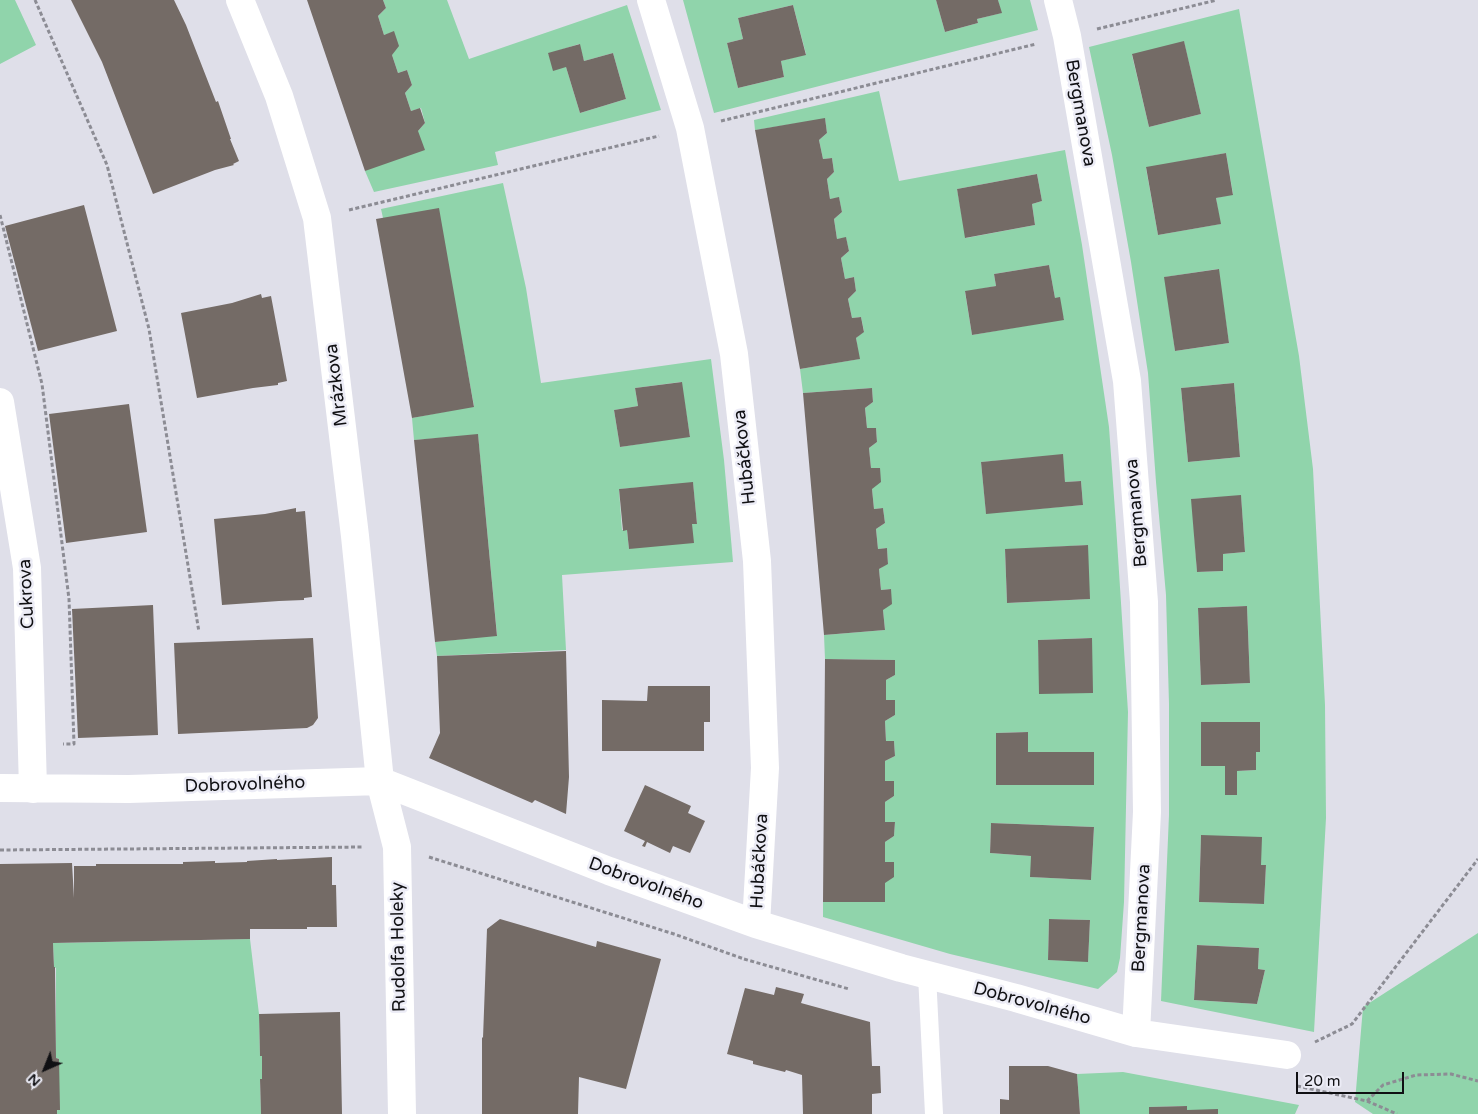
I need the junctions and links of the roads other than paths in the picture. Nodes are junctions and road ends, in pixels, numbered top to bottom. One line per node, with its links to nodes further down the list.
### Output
1 (240, 0): 5 (street, Mrázkova)
2 (651, 0): 8 (street, Hubáčkova)
3 (1058, 0): 10 (street, Bergmanova)
4 (0, 402): 7 (street, Cukrova)
5 (380, 781): 7 (street, Dobrovolného); 8 (street, Dobrovolného); 12 (street, Rudolfa Holeky)
6 (0, 788): 7 (street, Dobrovolného)
7 (33, 789)
8 (756, 924): 9 (street, Dobrovolného)
9 (927, 975): 10 (street, Dobrovolného); 13 (lane)
10 (1136, 1033): 11 (street, Dobrovolného)
11 (1287, 1055)
12 (402, 1114)
13 (934, 1114)

